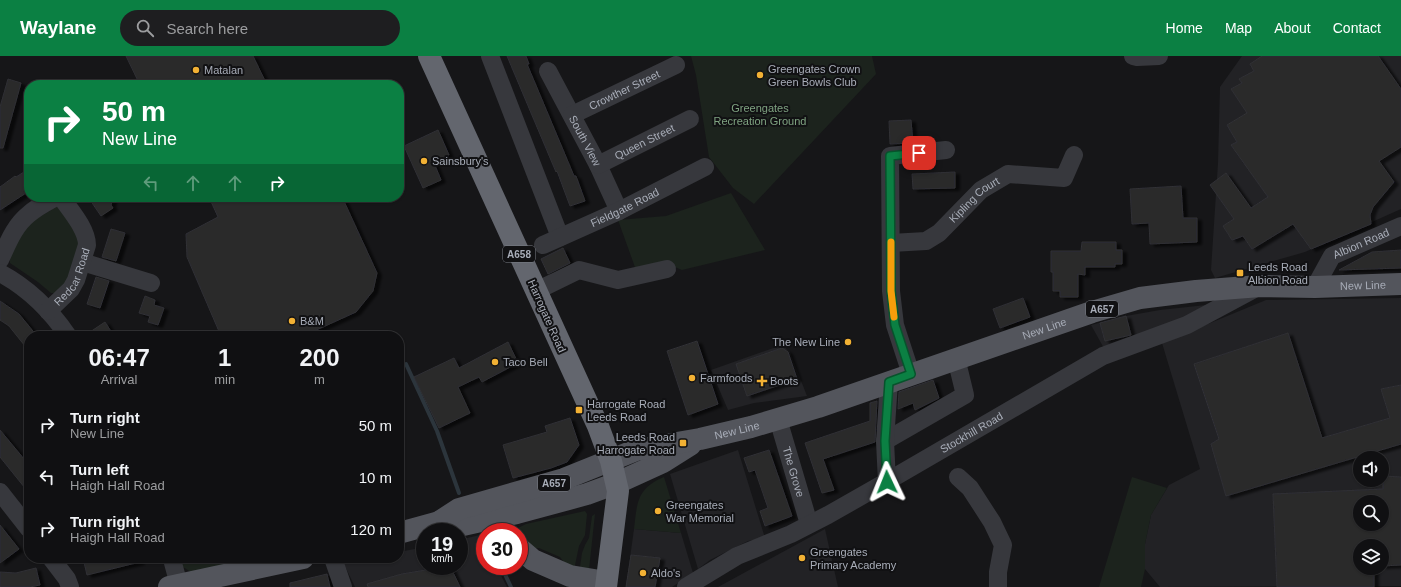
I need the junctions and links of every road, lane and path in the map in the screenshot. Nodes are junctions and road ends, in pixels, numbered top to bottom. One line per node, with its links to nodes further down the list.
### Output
1 (429, 56): 28 (highway, Harrogate Road / A658)
2 (490, 56): 17 (street)
3 (1133, 56): 4 (street)
4 (1159, 56)
5 (676, 66): 7 (street, Crowther Street)
6 (548, 71): 7 (street, South View)
7 (572, 115): 11 (street, South View)
8 (690, 119): 11 (street, Queen Street)
9 (946, 150): 18 (street)
10 (1074, 155): 18 (street, Kipling Court)
11 (598, 165): 15 (street, South View)
12 (705, 167): 15 (street, Fieldgate Road)
13 (48, 202): 20 (street)
14 (64, 202): 21 (street, Redcar Road)
15 (619, 211): 17 (street, Fieldgate Road)
16 (1401, 226): 27 (street, Albion Road)
17 (560, 237): 19 (street, Fieldgate Road)
18 (891, 243): 32 (street)
19 (543, 245)
20 (0, 260)
21 (82, 262): 24 (street); 29 (street, Redcar Road)
22 (667, 269): 28 (street)
23 (0, 273): 29 (street, Redcar Road)
24 (151, 283)
25 (1401, 284): 27 (main road, New Line / A657)
26 (1260, 286): 27 (main road, New Line / A657); 31 (main road, New Line / A657); 39 (street, Stockhill Road)
27 (1314, 287)
28 (536, 291): 37 (highway, Harrogate Road / A658)
29 (48, 311): 30 (street, Redcar Road)
30 (64, 331)
31 (956, 358): 32 (main road, New Line / A657); 36 (street)
32 (911, 374): 33 (main road, New Line / A657)
33 (889, 382): 34 (main road, New Line / A657); 36 (street)
34 (778, 419): 35 (main road, New Line / A657); 44 (street, The Grove)
35 (700, 440): 37 (main road, New Line / A657); 40 (main road, New Line / A657)
36 (885, 441): 39 (street)
37 (611, 461): 40 (highway, Harrogate Road / A658); 42 (main road, New Line / A657)
38 (958, 477): 56 (street)
39 (887, 482): 44 (street, Stockhill Road)
40 (617, 483): 42 (main road, New Line / A657); 51 (highway, Harrogate Road / A658)
41 (0, 492): 43 (street)
42 (501, 516): 45 (main road, New Line / A657)
43 (24, 523)
44 (809, 524): 55 (street, Stockhill Road)
45 (404, 532)
46 (528, 556): 51 (main road)
47 (55, 563): 53 (street)
48 (173, 563): 52 (street)
49 (259, 563): 52 (main road)
50 (335, 563): 54 (street)
51 (606, 584)
52 (174, 586)
53 (70, 587)
54 (343, 587)
55 (686, 587)
56 (998, 587)

